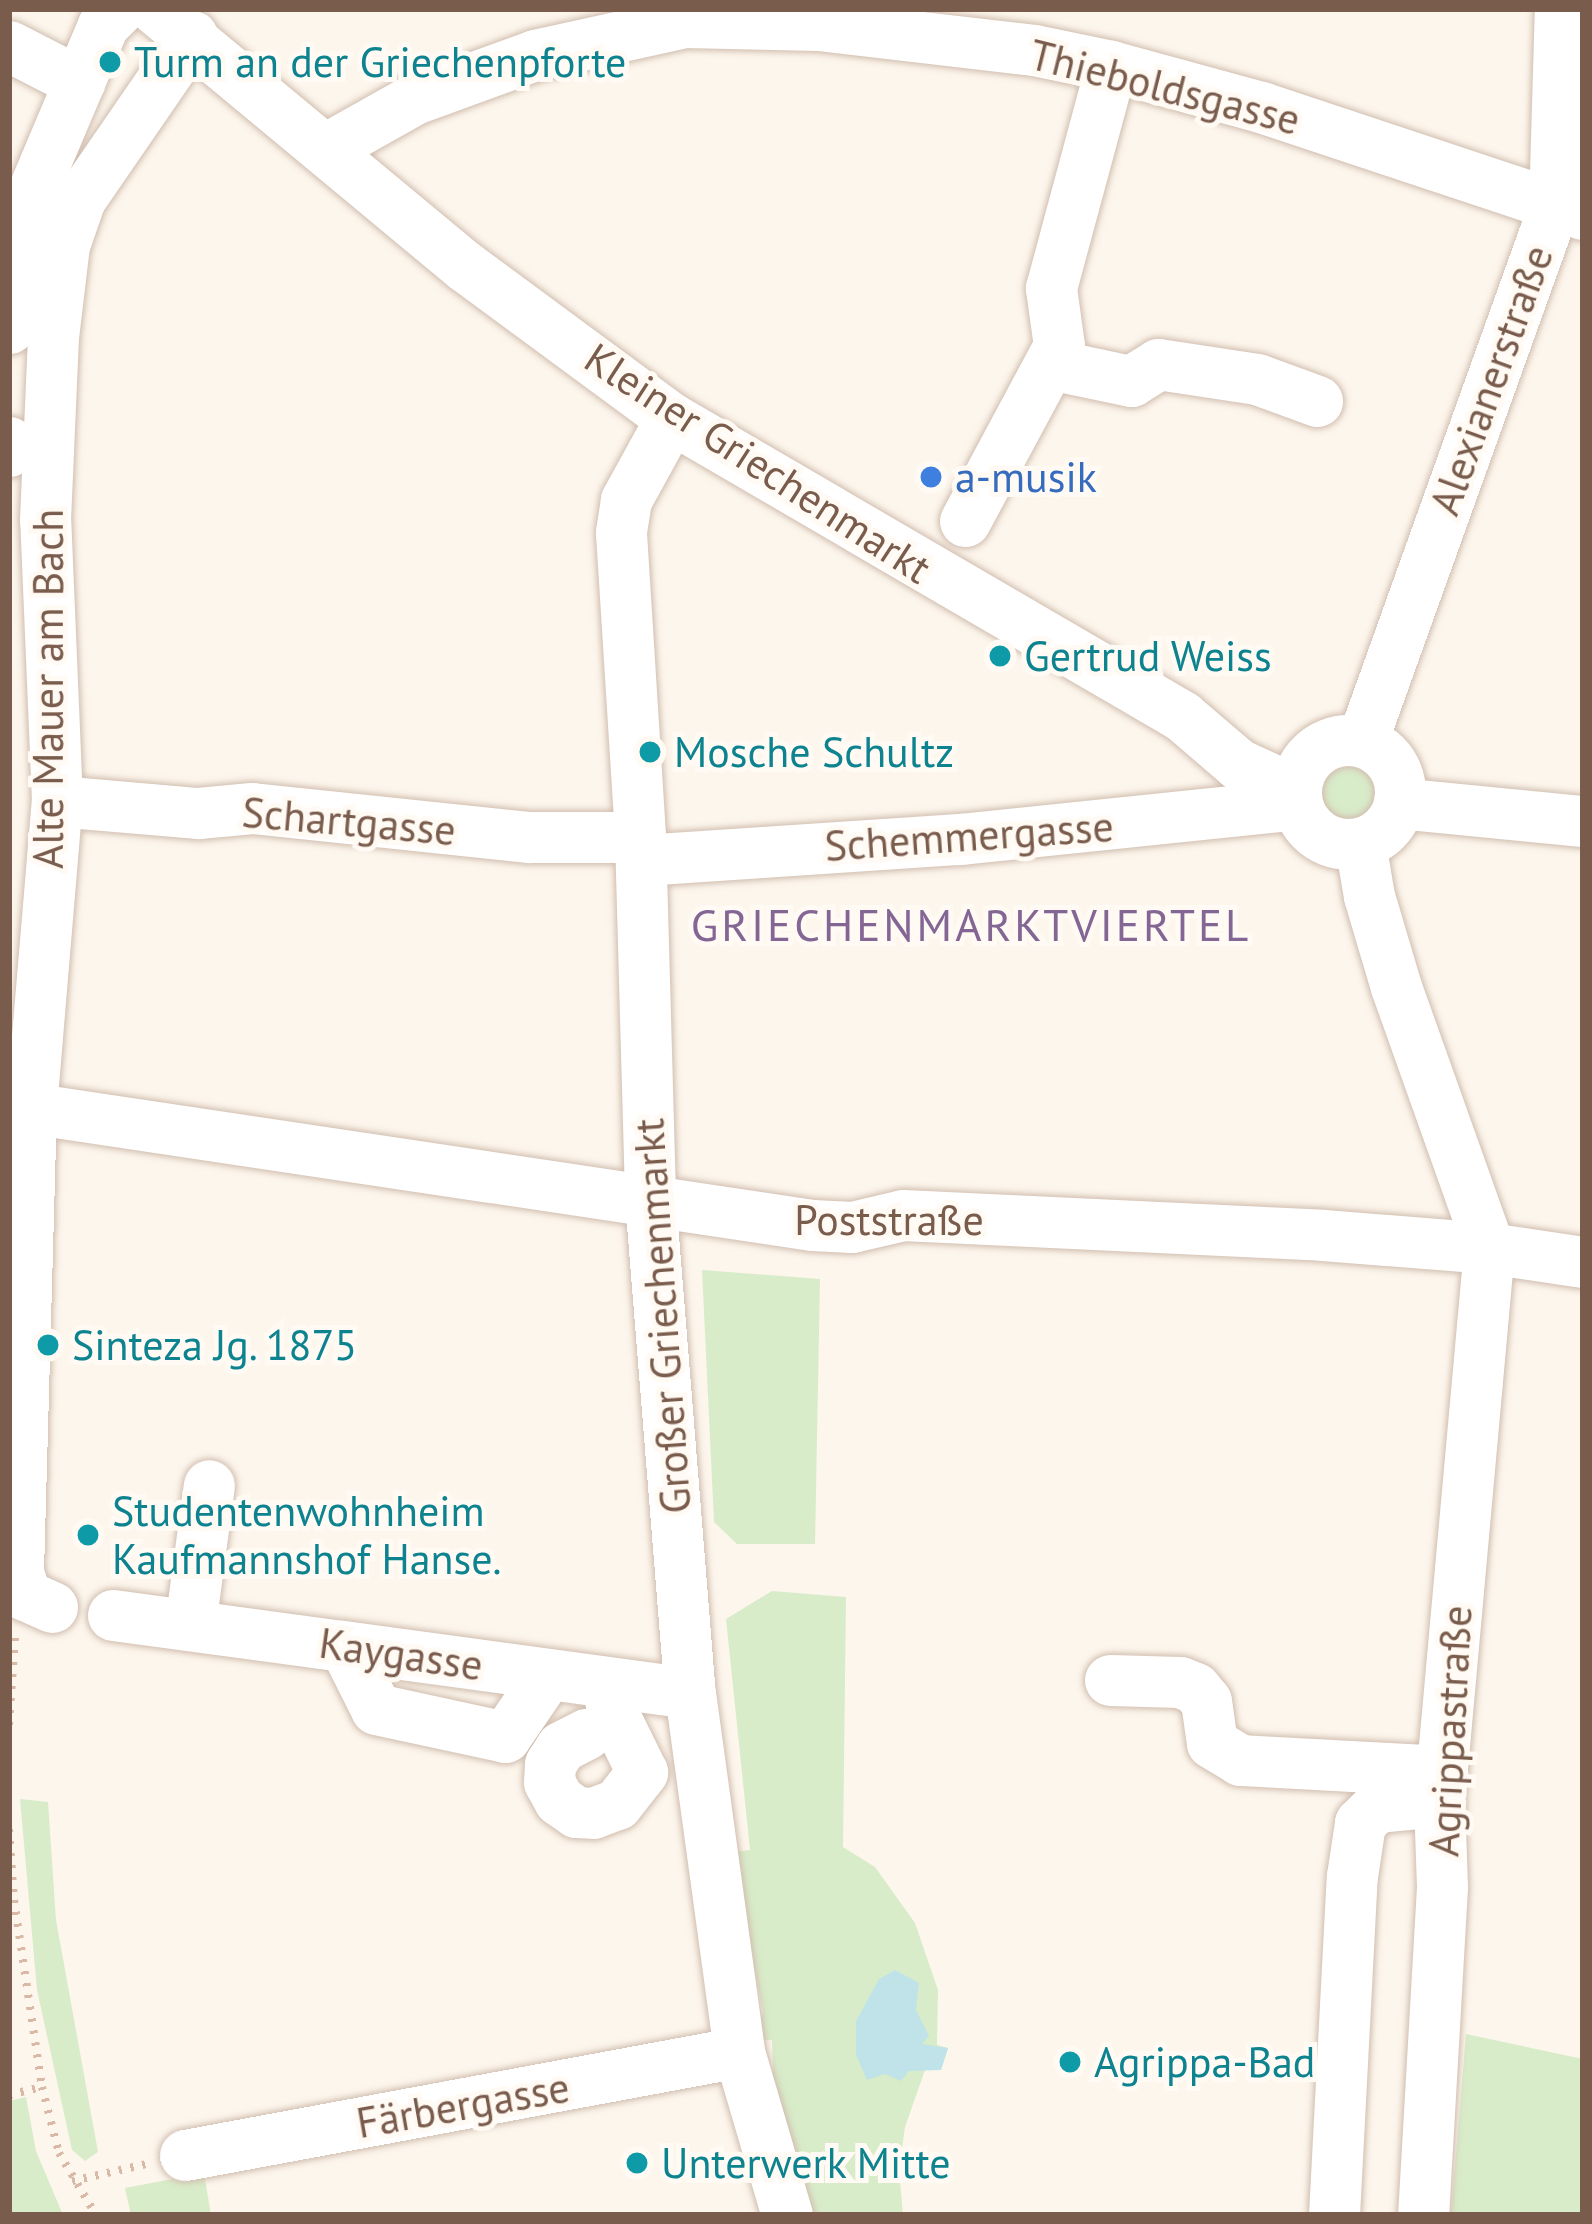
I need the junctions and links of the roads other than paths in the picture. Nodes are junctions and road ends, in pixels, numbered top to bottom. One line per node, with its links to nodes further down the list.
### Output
1 (118, 9): 6 (street)
2 (1560, 9): 8 (street, Alexianerstraße)
3 (173, 22): 7 (street, Kleiner Griechenmarkt); 18 (street, Alte Mauer am Bach)
4 (9, 46): 6 (street)
5 (1111, 66): 7 (street, Thieboldsgasse); 8 (street, Thieboldsgasse); 11 (street)
6 (79, 82): 9 (street)
7 (327, 148): 13 (street, Kleiner Griechenmarkt)
8 (1569, 210): 17 (street, Alexianerstraße)
9 (14, 232): 10 (street)
10 (9, 328)
11 (1050, 364): 12 (street); 16 (street)
12 (1317, 401)
13 (671, 418): 17 (street, Kleiner Griechenmarkt); 22 (street, Großer Griechenmarkt)
14 (9, 442): 15 (street)
15 (9, 451)
16 (965, 521)
17 (1317, 771): 19 (street); 21 (street); 22 (street, Schemmergasse)
18 (57, 801): 22 (street, Schartgasse); 23 (street, Alte Mauer am Bach)
19 (1399, 803): 20 (street); 21 (street)
20 (1583, 821)
21 (1360, 843): 25 (street)
22 (641, 848): 24 (street, Großer Griechenmarkt)
23 (20, 1107): 24 (street, Poststraße); 28 (street, Alte Mauer am Bach)
24 (650, 1199): 25 (street, Poststraße); 35 (street, Großer Griechenmarkt)
25 (1489, 1248): 26 (street, Poststraße); 39 (street, Agrippastraße)
26 (1583, 1262)
27 (208, 1485): 30 (street)
28 (31, 1610)
29 (113, 1615): 30 (street, Kaygasse)
30 (190, 1625): 31 (street, Kaygasse)
31 (345, 1647): 32 (street, Kaygasse); 32 (street)
32 (548, 1674): 34 (street, Kaygasse)
33 (1110, 1680): 39 (street)
34 (606, 1682): 35 (street, Kaygasse); 37 (street)
35 (690, 1694): 38 (street, Großer Griechenmarkt)
36 (586, 1734): 37 (street)
37 (642, 1772): 38 (street)
38 (702, 1775): 42 (street, Großer Griechenmarkt)
39 (1440, 1786): 40 (street); 46 (street, Agrippastraße)
40 (1376, 1807): 41 (street); 45 (street)
41 (1367, 1877)
42 (739, 2052): 43 (street, Färbergasse); 44 (street, Großer Griechenmarkt)
43 (185, 2155)
44 (787, 2215)
45 (1334, 2215)
46 (1424, 2215)

